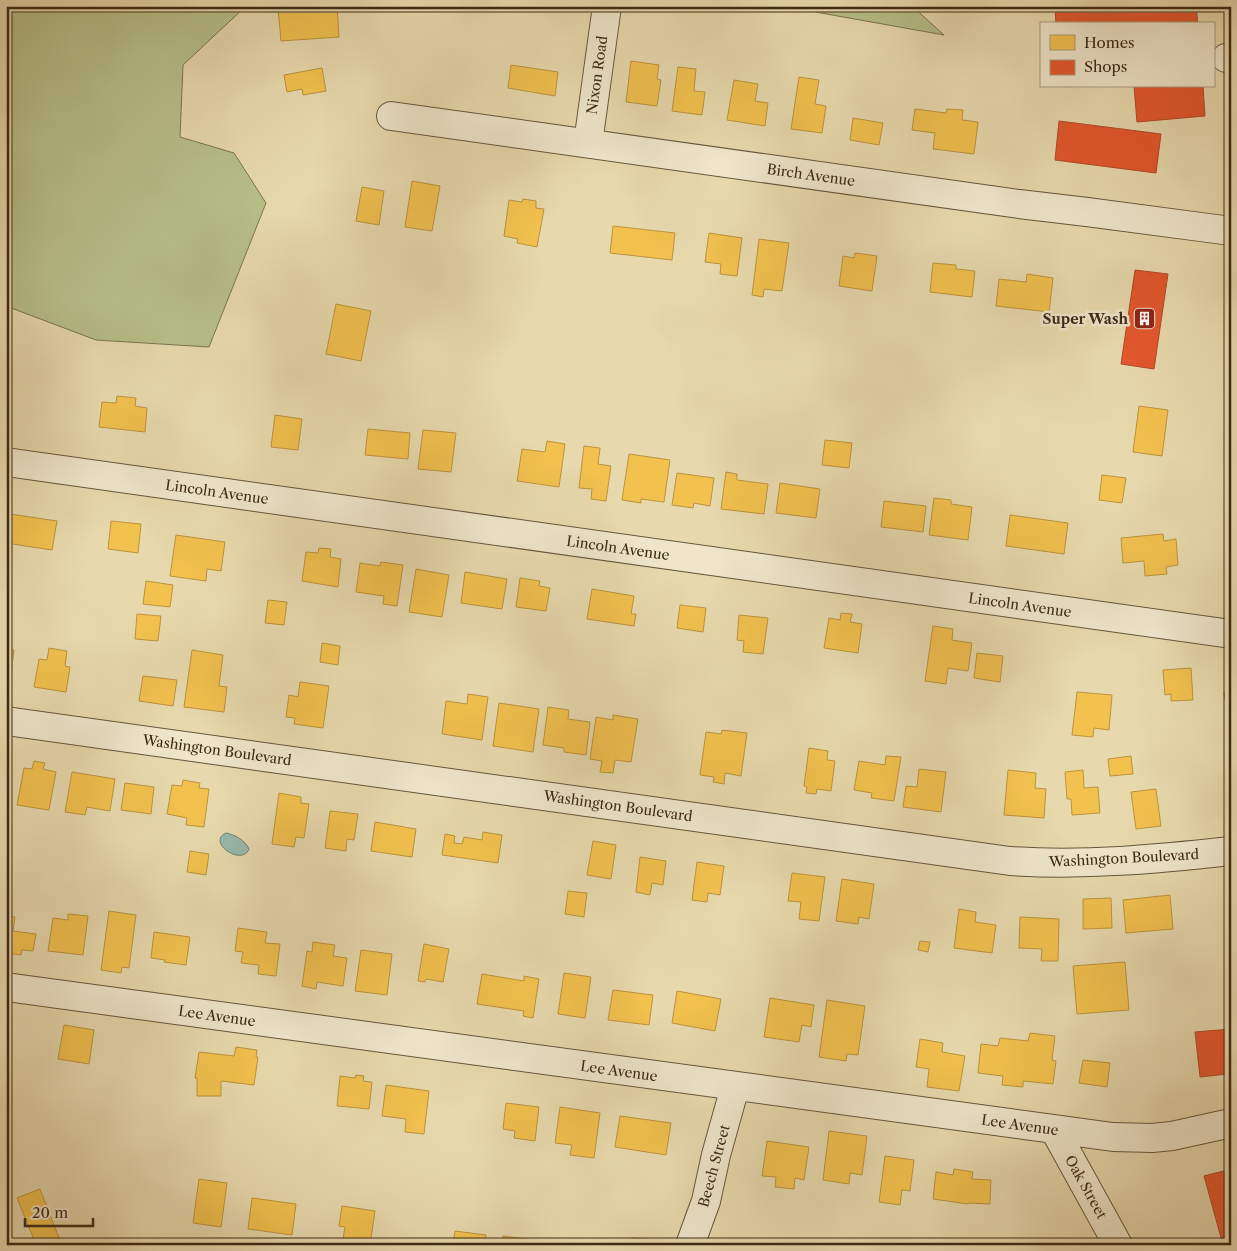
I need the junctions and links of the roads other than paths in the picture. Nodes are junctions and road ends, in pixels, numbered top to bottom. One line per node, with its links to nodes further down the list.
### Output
1 (607, 6): 3 (street, Nixon Road)
2 (391, 116): 3 (street, Birch Avenue)
3 (588, 143): 4 (street, Birch Avenue)
4 (1231, 232)
5 (6, 462): 6 (street, Lincoln Avenue)
6 (1231, 634)
7 (6, 721): 8 (street, Washington Boulevard)
8 (1231, 851)
9 (6, 987): 10 (street, Lee Avenue)
10 (735, 1086): 12 (street, Lee Avenue); 13 (street, Beech Street)
11 (1231, 1123): 12 (street, Lee Avenue)
12 (1054, 1129): 14 (street, Oak Street)
13 (690, 1245)
14 (1118, 1245)

